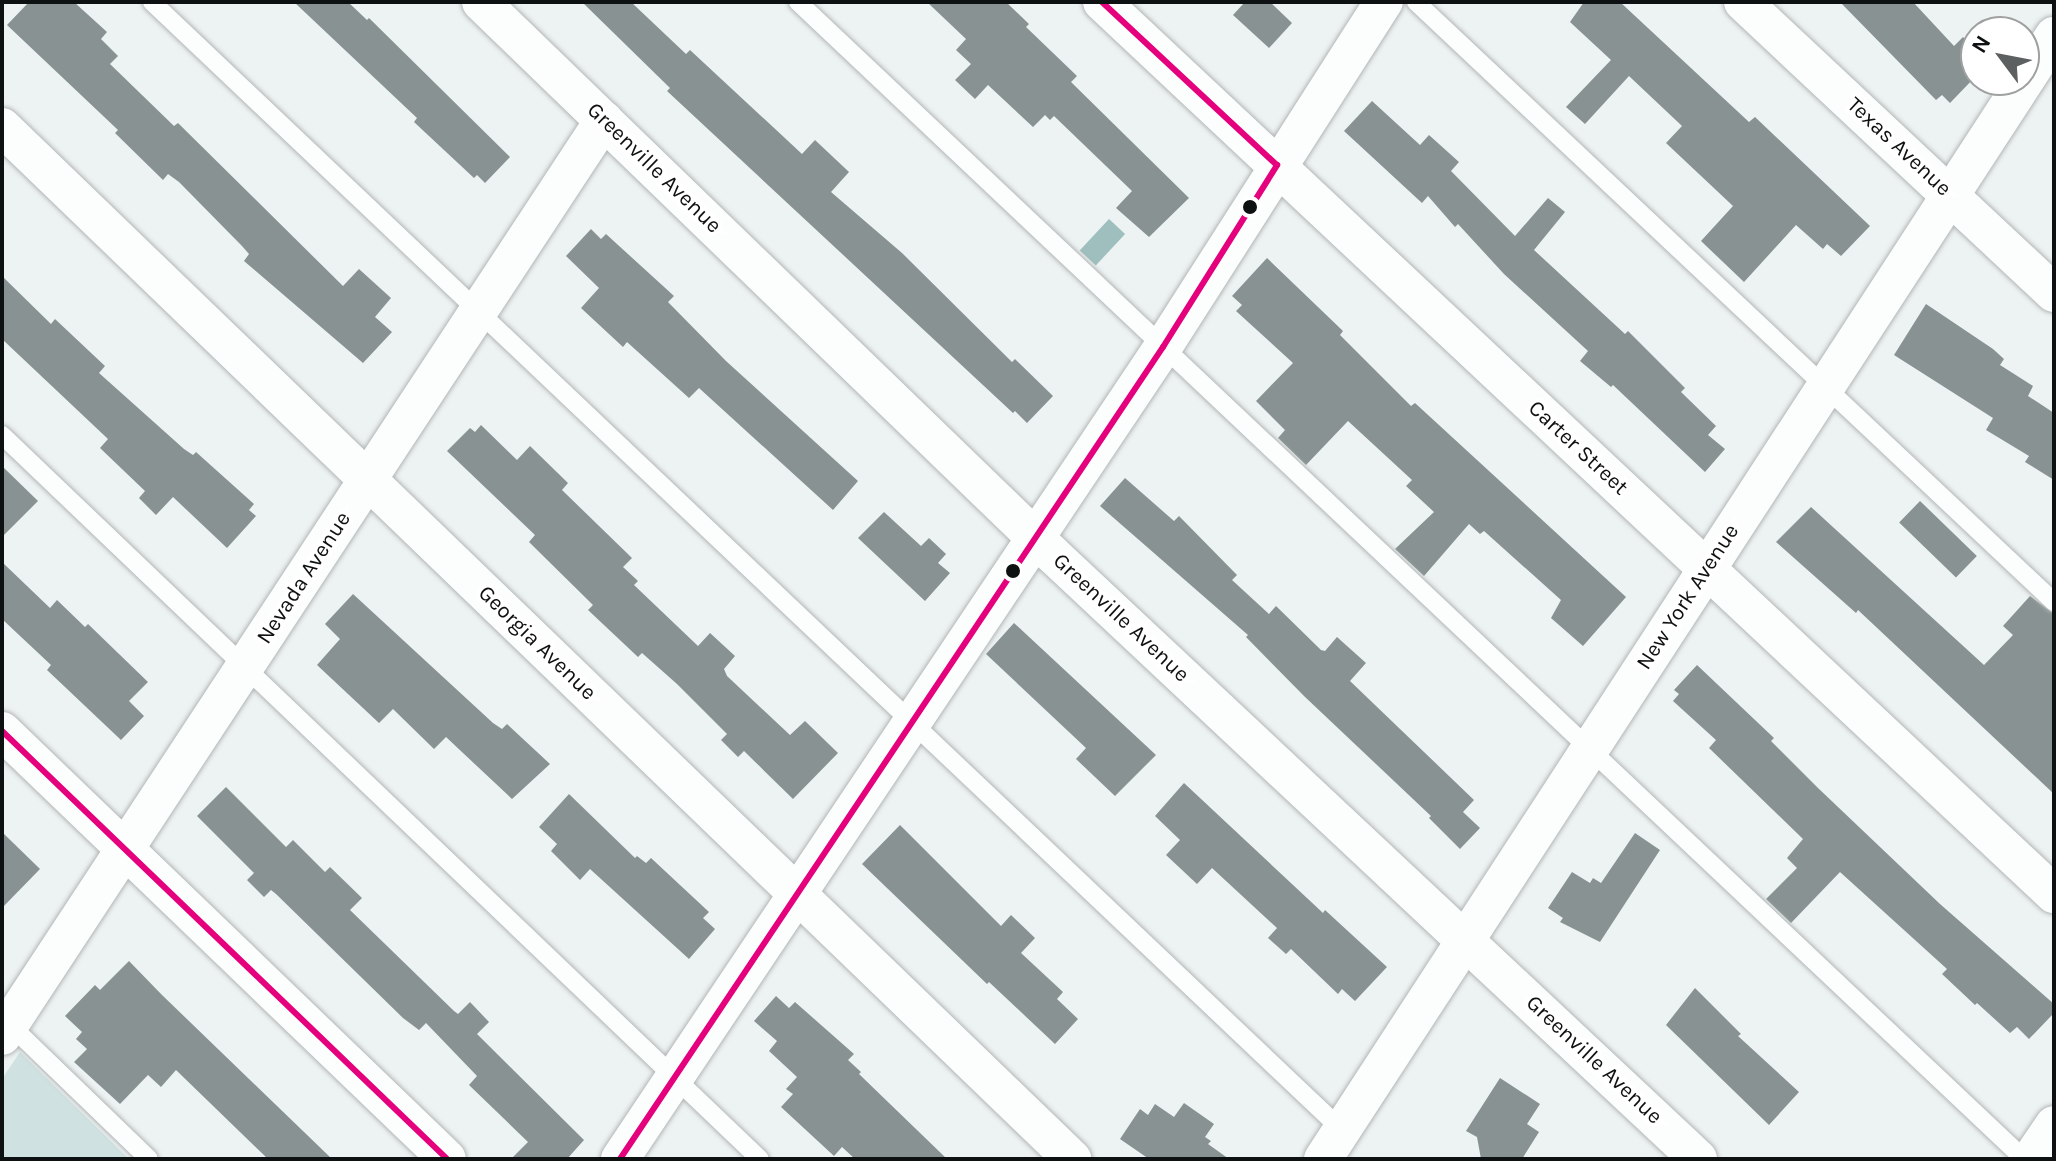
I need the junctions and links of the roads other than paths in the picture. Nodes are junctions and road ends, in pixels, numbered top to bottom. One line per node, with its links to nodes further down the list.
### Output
1 (152, 2): 14 (lane)
2 (481, 2): 9 (street, Greenville Avenue)
3 (798, 2): 15 (lane)
4 (1102, 2): 11 (street, Carter Street)
5 (1384, 2): 11 (street)
6 (1416, 2): 16 (lane)
7 (1743, 2): 12 (street, Texas Avenue)
8 (2054, 36): 12 (street, New York Avenue)
9 (604, 120): 14 (street, Nevada Avenue); 19 (street, Greenville Avenue)
10 (2, 127): 18 (street, Georgia Avenue)
11 (1277, 165): 15 (street); 20 (street, Carter Street)
12 (1952, 197): 13 (street, Texas Avenue); 16 (street, New York Avenue)
13 (2054, 293)
14 (479, 312): 18 (street, Nevada Avenue); 23 (lane)
15 (1163, 347): 19 (street); 25 (lane)
16 (1825, 387): 20 (street, New York Avenue); 21 (lane)
17 (2, 435): 22 (lane)
18 (368, 481): 22 (street, Nevada Avenue); 27 (street, Georgia Avenue)
19 (1034, 535): 23 (street); 29 (street, Greenville Avenue)
20 (1707, 569): 25 (street, New York Avenue); 28 (street, Carter Street)
21 (2054, 602)
22 (245, 667): 26 (street, Nevada Avenue); 31 (lane)
23 (912, 723): 27 (street); 33 (lane)
24 (2, 731): 26 (street)
25 (1589, 749): 29 (street, New York Avenue); 40 (lane)
26 (125, 849): 30 (street, Nevada Avenue); 35 (street)
27 (798, 894): 31 (street); 38 (street, Georgia Avenue)
28 (2054, 894)
29 (1465, 939): 33 (street, New York Avenue); 39 (street, Greenville Avenue)
30 (5, 1026): 34 (lane)
31 (675, 1078): 36 (street); 37 (lane)
32 (2054, 1125): 41 (street)
33 (1332, 1144)
34 (149, 1159)
35 (447, 1159)
36 (620, 1159)
37 (760, 1159)
38 (1072, 1159)
39 (1698, 1159)
40 (2024, 1159)
41 (2031, 1159)

